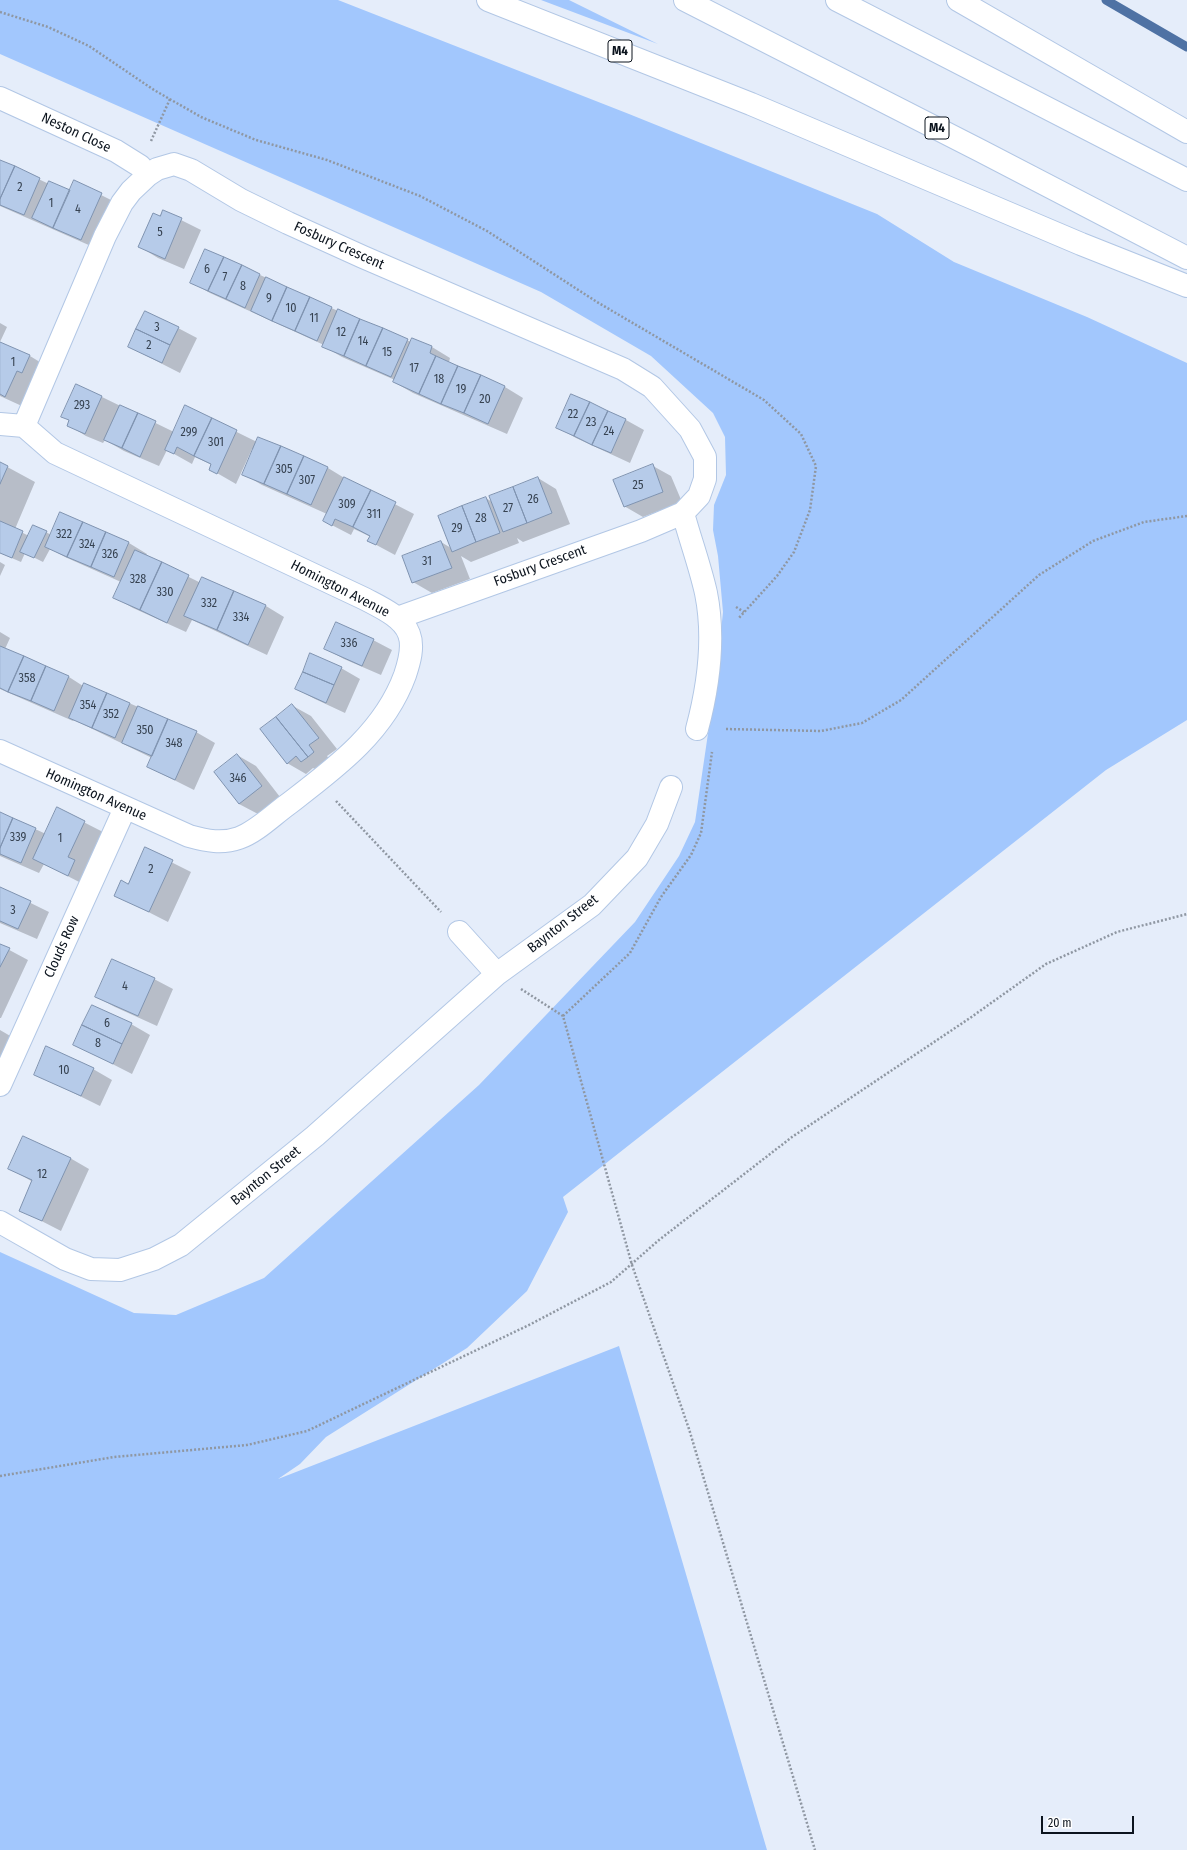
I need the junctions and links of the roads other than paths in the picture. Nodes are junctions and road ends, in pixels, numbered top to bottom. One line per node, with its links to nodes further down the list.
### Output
1 (488, 0): 10 (main road, M4)
2 (686, 0): 9 (main road, M4)
3 (837, 0): 8 (main road)
4 (958, 0): 6 (main road)
5 (0, 98): 7 (main road, Neston Close)
6 (1187, 132)
7 (144, 170): 12 (main road, Fosbury Crescent); 13 (main road, Fosbury Crescent)
8 (1187, 180)
9 (1187, 258)
10 (1187, 286)
11 (0, 424): 12 (main road)
12 (24, 426): 14 (main road, Homington Avenue)
13 (683, 513): 14 (main road, Fosbury Crescent); 15 (main road)
14 (397, 618): 18 (main road, Homington Avenue)
15 (697, 729)
16 (0, 751): 18 (main road, Homington Avenue)
17 (671, 787): 20 (main road, Baynton Street)
18 (125, 808): 21 (main road, Clouds Row)
19 (459, 932): 20 (main road)
20 (497, 974): 22 (main road, Baynton Street)
21 (0, 1085)
22 (0, 1222)

